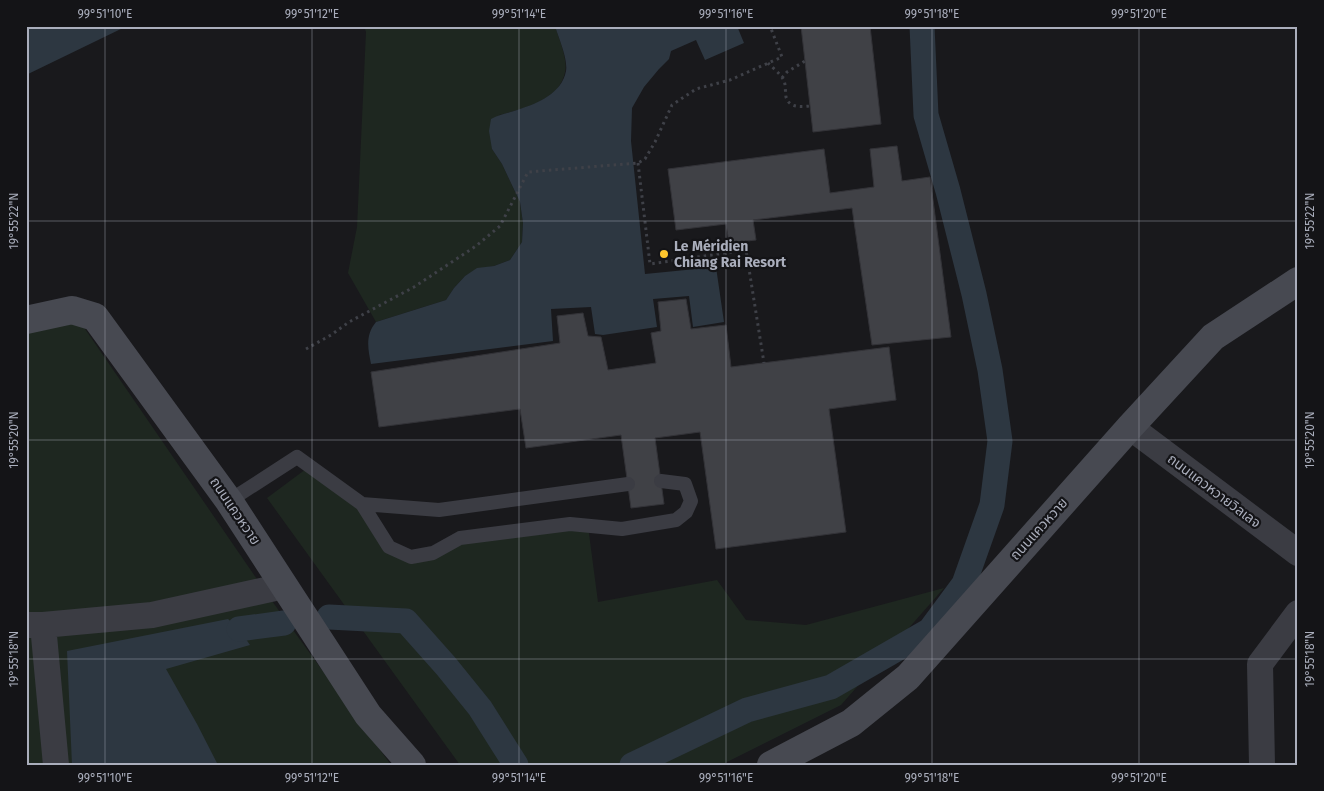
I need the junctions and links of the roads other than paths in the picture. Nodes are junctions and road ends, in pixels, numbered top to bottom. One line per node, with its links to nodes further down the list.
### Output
1 (1298, 281): 3 (street, ถนนแควหวาย)
2 (26, 320): 6 (street, ถนนแควหวาย)
3 (1130, 427): 8 (street, ถนนแควหวายวิลเลจ); 14 (street, ถนนแควหวาย)
4 (661, 480): 7 (lane)
5 (628, 484): 7 (lane)
6 (229, 501): 7 (lane); 9 (street, ถนนแควหวาย)
7 (362, 504)
8 (1298, 553)
9 (284, 586): 11 (street); 13 (street, ถนนแควหวาย)
10 (1298, 613): 15 (street)
11 (34, 625): 12 (street)
12 (56, 765)
13 (412, 765)
14 (771, 765)
15 (1262, 765)

